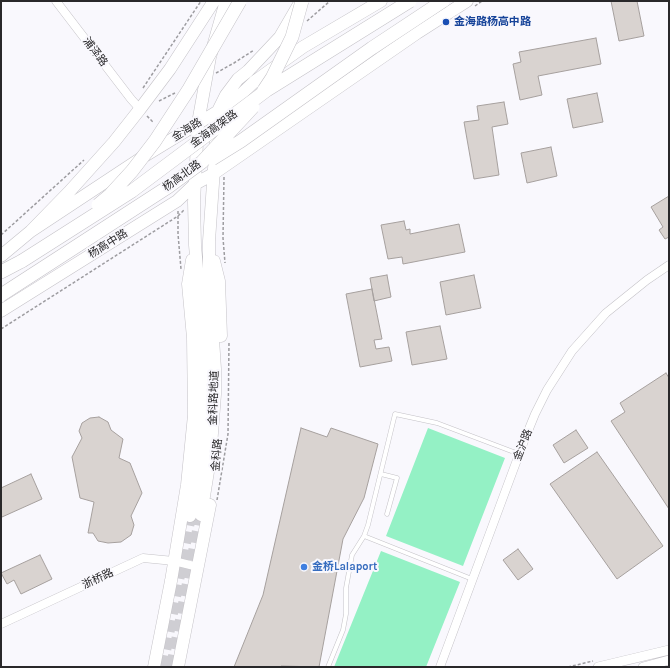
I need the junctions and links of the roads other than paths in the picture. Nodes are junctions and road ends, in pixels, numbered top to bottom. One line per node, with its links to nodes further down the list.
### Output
1 (56, 1): 10 (street, 浦泽路)
2 (214, 1): 10 (main road)
3 (226, 1): 12 (main road)
4 (240, 1): 20 (highway, bridge)
5 (302, 1): 11 (main road, 杨高北路); 15 (highway, 杨高北路, bridge)
6 (381, 1): 11 (main road, 金海路)
7 (410, 1): 20 (highway, 金海高架路, bridge)
8 (443, 1): 15 (highway, 金海高架路, bridge)
9 (467, 1): 13 (main road)
10 (137, 106): 16 (main road)
11 (218, 111): 12 (main road, 金海路); 13 (main road, 金科路)
12 (198, 123): 14 (main road); 16 (main road, 金海路)
13 (213, 174): 14 (main road, 杨高中路); 17 (main road, 金科路)
14 (195, 184): 18 (main road); 25 (main road, 杨高中路)
15 (168, 187): 24 (highway, 杨高北路, bridge)
16 (31, 231): 19 (main road)
17 (209, 241): 23 (main road, 金科路); 32 (main road, 金科路)
18 (195, 245): 23 (main road); 31 (main road)
19 (1, 256)
20 (22, 261): 22 (highway)
21 (669, 265): 26 (street, 金沪路)
22 (1, 272)
23 (204, 283): 29 (main road, 金科路地道)
24 (1, 295)
25 (1, 311)
26 (519, 454): 27 (lane); 33 (street, 金沪路)
27 (380, 474): 28 (lane); 30 (lane)
28 (387, 514)
29 (196, 516)
30 (364, 536): 33 (lane); 39 (lane)
31 (174, 561): 32 (street, 浙桥路); 34 (street, 浙桥路); 37 (main road)
32 (198, 567): 38 (main road, 金科路)
33 (472, 580): 40 (street, 金沪路)
34 (1, 624)
35 (669, 650): 41 (street)
36 (669, 660): 42 (street)
37 (154, 667)
38 (178, 667)
39 (328, 667)
40 (440, 667)
41 (598, 667)
42 (643, 667)

